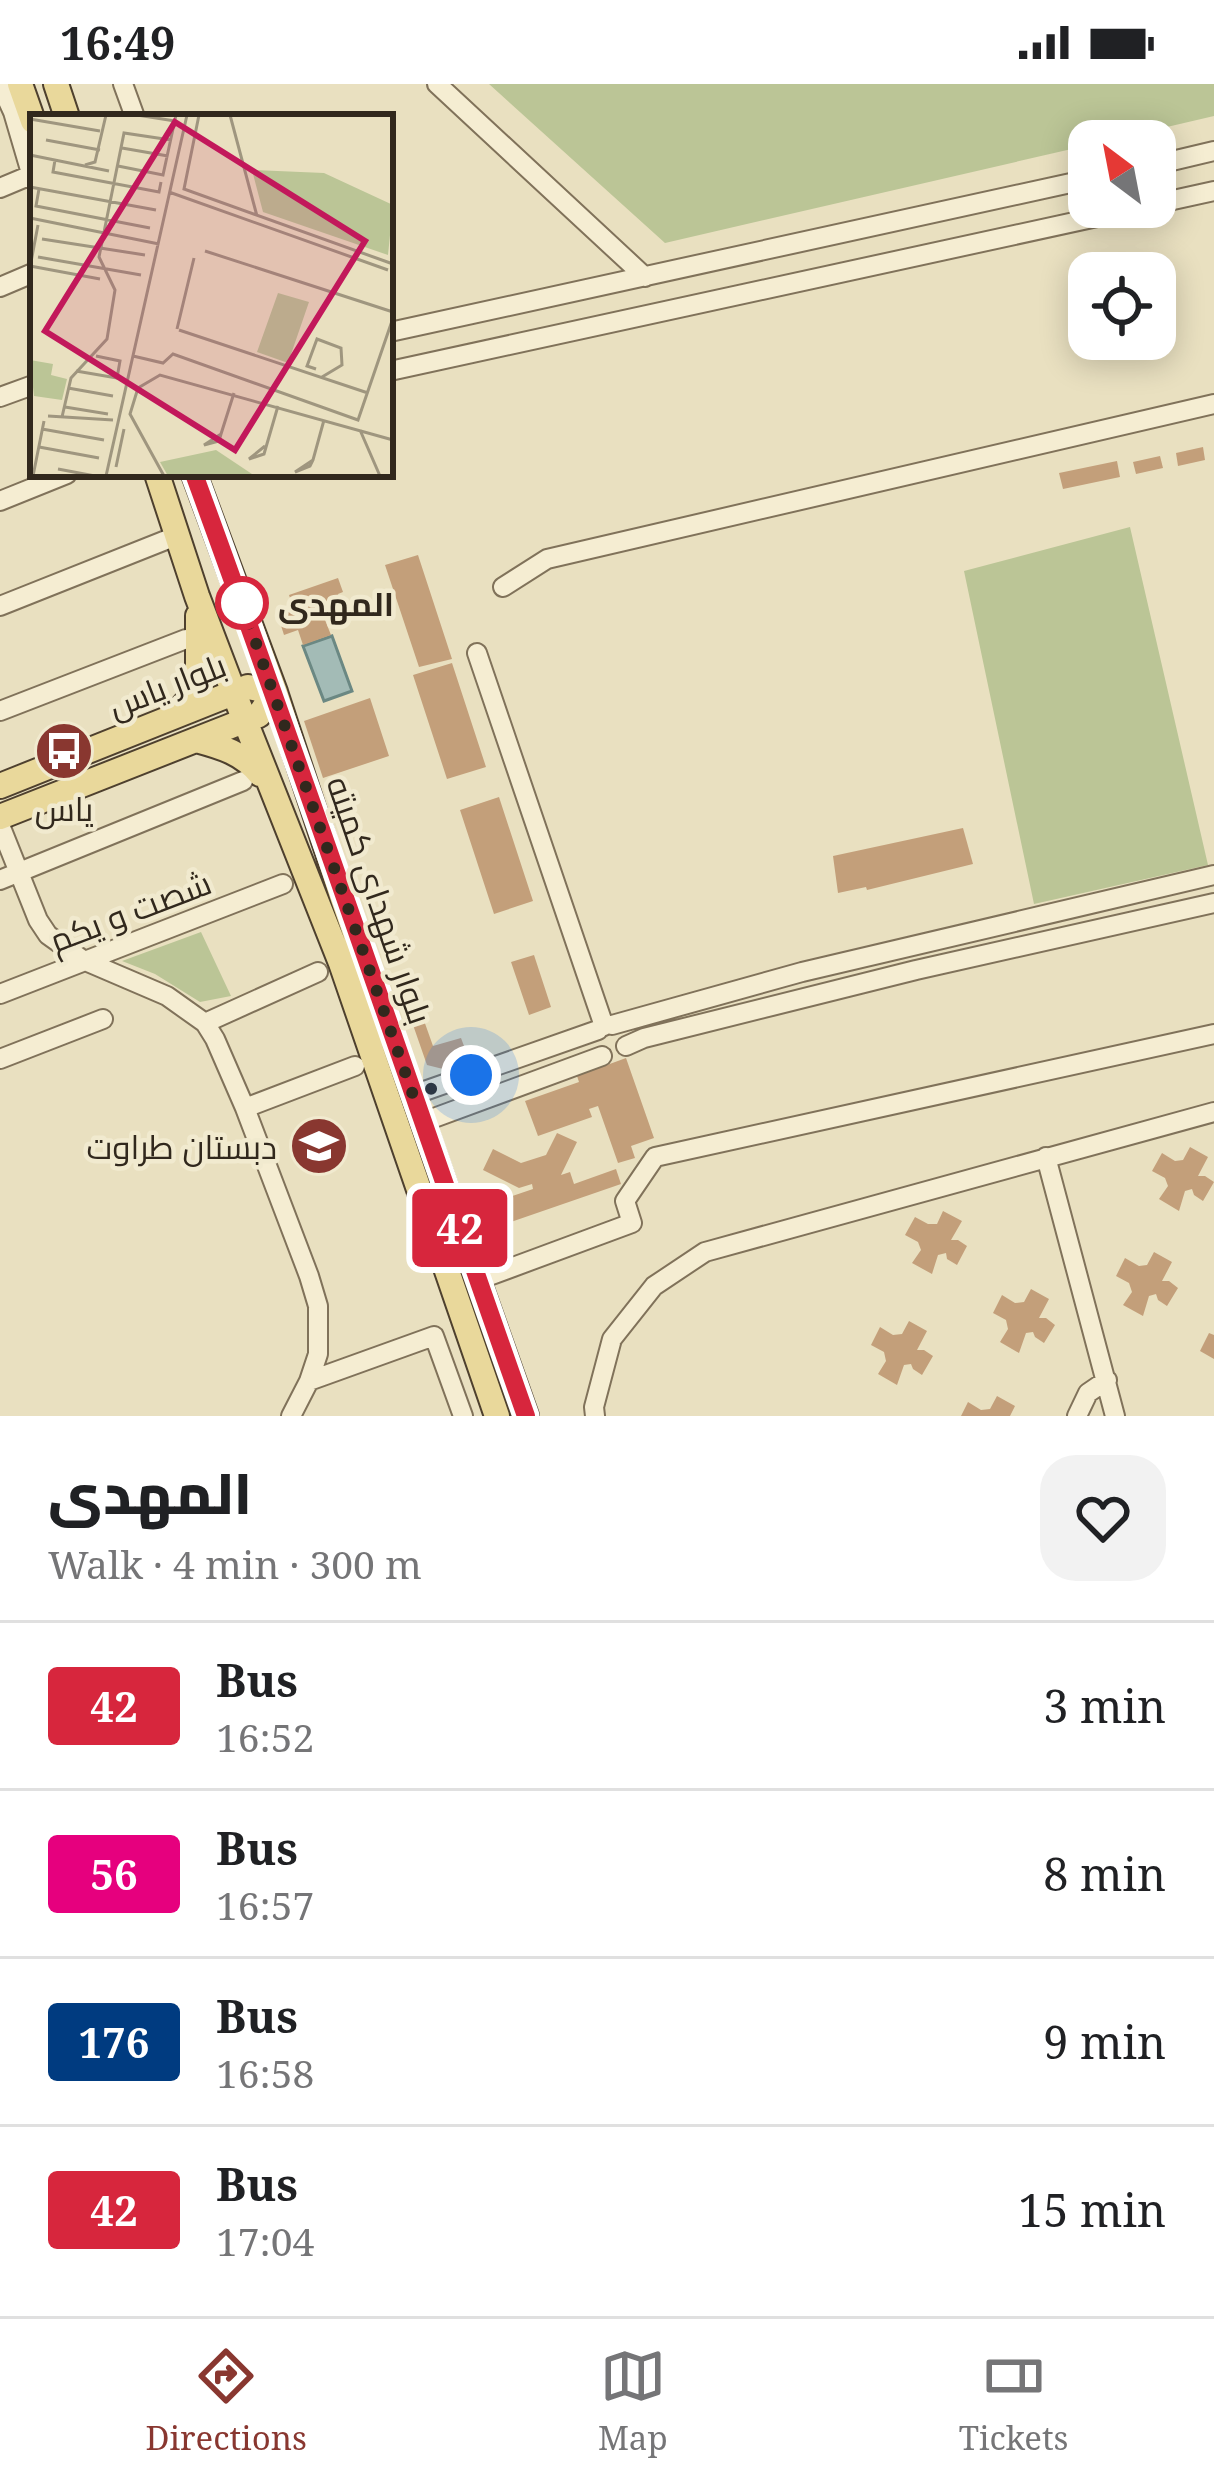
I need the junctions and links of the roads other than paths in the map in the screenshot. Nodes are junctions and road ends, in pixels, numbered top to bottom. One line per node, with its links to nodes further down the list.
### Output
1 (0, 84): 11 (street)
2 (20, 84): 6 (main road)
3 (56, 84): 7 (main road)
4 (123, 84): 8 (street)
5 (437, 84): 19 (street)
6 (31, 114)
7 (66, 114)
8 (134, 114)
9 (1214, 152): 10 (street)
10 (1176, 160)
11 (30, 171)
12 (30, 179): 14 (street)
13 (1068, 184): 19 (street)
14 (0, 188)
15 (1214, 191): 16 (street)
16 (1176, 199)
17 (1068, 223): 22 (street)
18 (30, 275): 20 (street)
19 (645, 277): 21 (street)
20 (0, 286)
21 (393, 331)
22 (393, 370)
23 (30, 386): 24 (street)
24 (0, 397)
25 (1214, 404): 31 (street)
26 (60, 477): 29 (street)
27 (158, 477): 32 (main road)
28 (195, 477): 36 (main road, بلوار شهدای کمیته)
29 (0, 501)
30 (166, 540): 33 (street)
31 (503, 587)
32 (197, 596): 37 (main road); 39 (main road)
33 (0, 607)
34 (186, 639): 38 (street)
35 (477, 653): 60 (street)
36 (274, 692): 37 (main road, بلوار یاس); 40 (main road, بلوار یاس); 66 (main road, بلوار شهدای کمیته)
37 (227, 696): 39 (main road, بلوار یاس); 40 (main road, بلوار شهدای کمیته)
38 (0, 711)
39 (165, 721): 43 (main road, بلوار یاس)
40 (238, 723): 41 (main road, بلوار یاس); 46 (main road, بلوار شهدای کمیته)
41 (196, 740): 46 (main road); 47 (main road, بلوار یاس)
42 (0, 762): 43 (main road)
43 (38, 771): 45 (main road, بلوار یاس)
44 (244, 781): 48 (street)
45 (0, 786)
46 (271, 788): 76 (main road, بلوار شهدای کمیته)
47 (0, 821): 48 (street)
48 (20, 871): 50 (street); 54 (street)
49 (1214, 875): 53 (street)
50 (0, 880)
51 (283, 884): 54 (street, شصت و یکم)
52 (1214, 903): 55 (street)
53 (922, 943): 55 (street); 60 (street)
54 (83, 960): 57 (street, شصت و یکم); 59 (street)
55 (927, 968): 62 (street)
56 (318, 973): 59 (street)
57 (0, 994)
58 (103, 1019): 64 (street)
59 (205, 1024): 67 (street)
60 (605, 1027): 62 (street); 63 (street); 66 (street)
61 (1214, 1034): 71 (street)
62 (626, 1046): 63 (street)
63 (602, 1056): 69 (street)
64 (0, 1059)
65 (355, 1066): 67 (street)
66 (413, 1095): 69 (main road, بلوار شهدای کمیته)
67 (245, 1108): 73 (street)
68 (1214, 1112): 70 (street)
69 (423, 1122): 71 (main road, بلوار شهدای کمیته)
70 (1046, 1157): 72 (street); 78 (street)
71 (478, 1280): 77 (main road, بلوار شهدای کمیته)
72 (1106, 1379): 79 (street); 80 (street)
73 (309, 1381): 74 (street); 75 (street)
74 (291, 1416)
75 (463, 1416)
76 (496, 1416)
77 (526, 1416)
78 (595, 1416)
79 (1077, 1416)
80 (1115, 1416)

